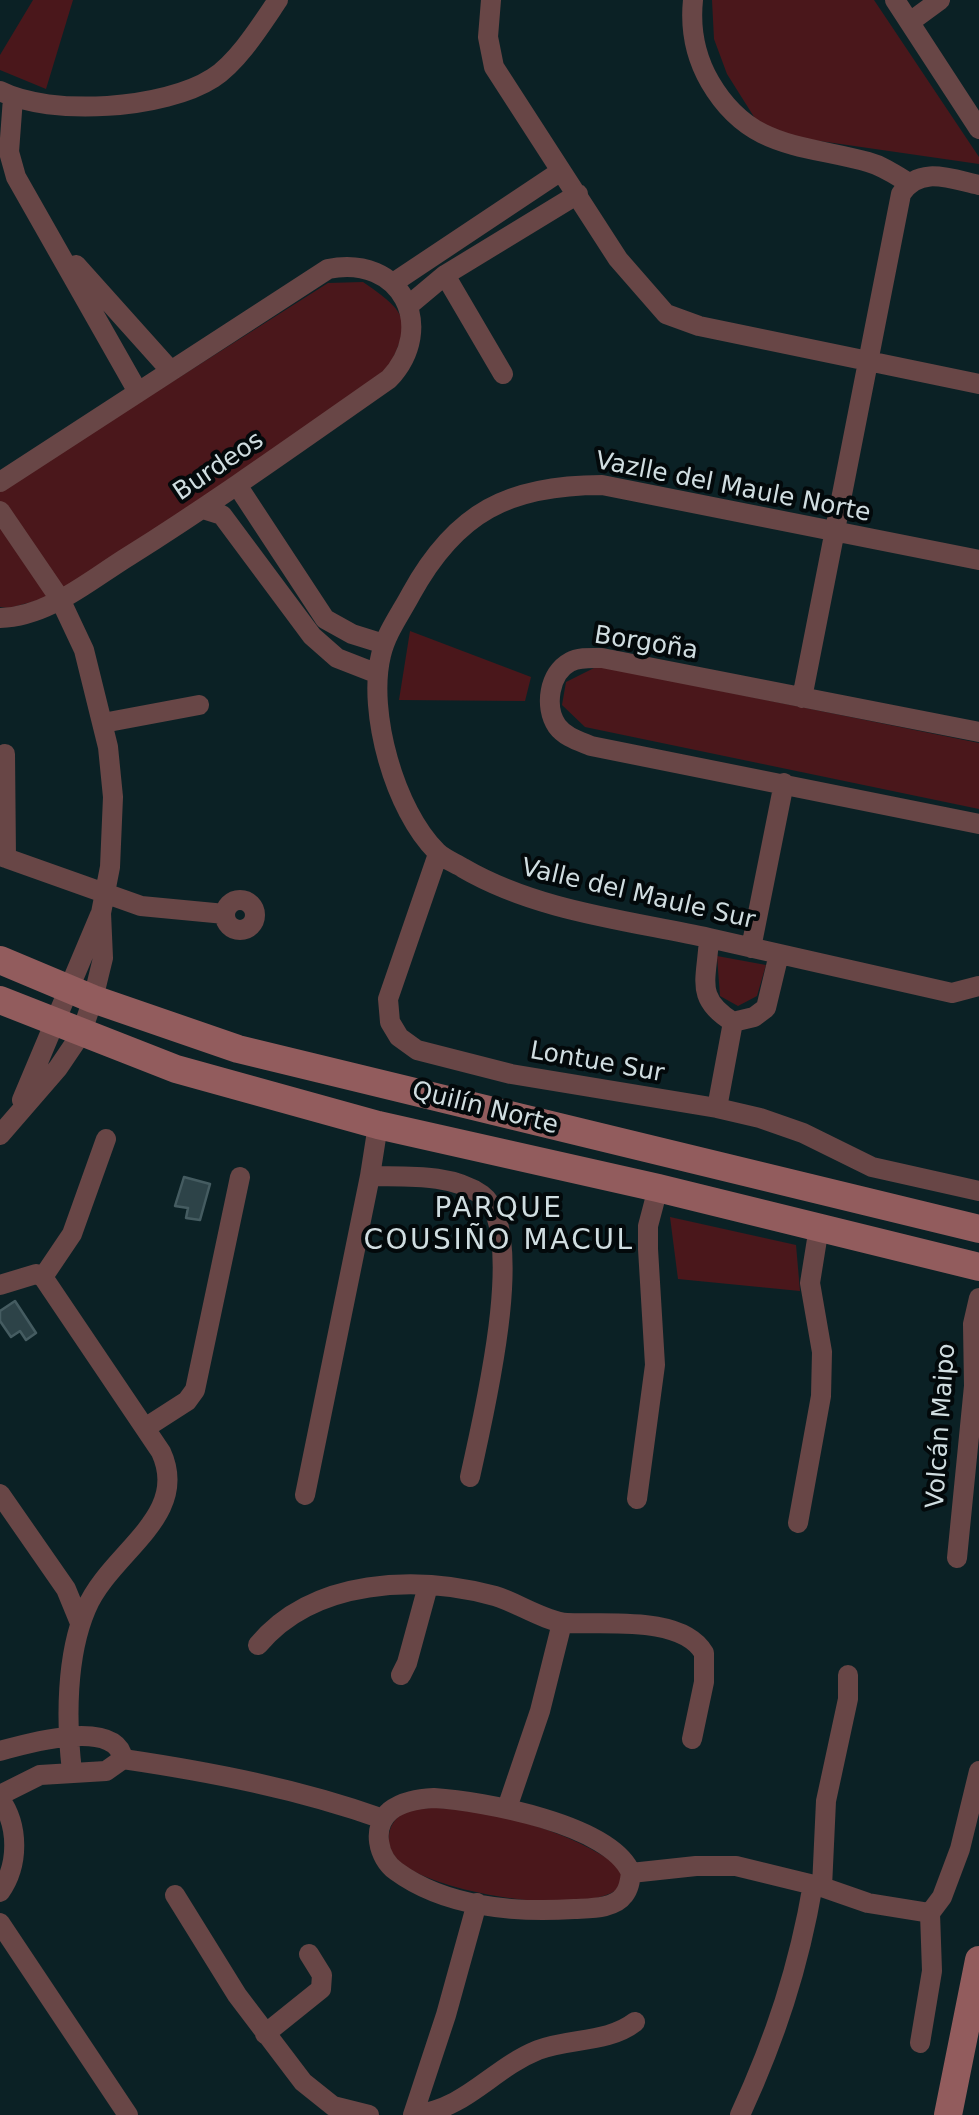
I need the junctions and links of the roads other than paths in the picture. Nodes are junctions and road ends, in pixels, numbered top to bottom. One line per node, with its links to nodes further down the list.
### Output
1 (278, 0): 7 (street)
2 (491, 0): 9 (street)
3 (693, 0): 10 (street)
4 (896, 0): 6 (street)
5 (940, 0): 6 (street)
6 (910, 22): 8 (street)
7 (6, 94): 13 (street)
8 (979, 129)
9 (561, 171): 12 (street); 15 (street)
10 (909, 183): 11 (street); 17 (street)
11 (979, 185)
12 (578, 194): 14 (street); 17 (street)
13 (55, 241): 18 (street); 21 (street)
14 (444, 275): 16 (street); 19 (street)
15 (393, 283): 16 (street); 18 (street)
16 (408, 306): 23 (street, Burdeos)
17 (870, 360): 20 (street); 26 (street)
18 (171, 371): 21 (street)
19 (504, 374)
20 (979, 384)
21 (138, 392): 22 (street)
22 (0, 482)
23 (237, 485): 24 (street, Burdeos); 30 (street)
24 (203, 509): 28 (street, Burdeos); 30 (street)
25 (0, 511): 28 (street)
26 (833, 532): 27 (street, Vazlle del Maule Norte); 30 (street, Vazlle del Maule Norte); 31 (street)
27 (979, 560)
28 (60, 599): 29 (street, Burdeos); 33 (street)
29 (0, 618)
30 (381, 659): 38 (street, Valle del Maule Sur)
31 (802, 698): 34 (street, Borgoña); 36 (street, Borgoña)
32 (198, 706): 33 (street)
33 (102, 723): 40 (street)
34 (979, 732)
35 (4, 754): 39 (street)
36 (784, 783): 37 (street, Borgoña); 43 (street)
37 (979, 824)
38 (438, 854): 42 (street, Valle del Maule Sur); 52 (street, Lontue Sur)
39 (3, 857): 40 (street)
40 (102, 903): 41 (street); 47 (street)
41 (225, 914)
42 (709, 938): 43 (street, Valle del Maule Sur); 50 (street)
43 (750, 948): 44 (street, Valle del Maule Sur)
44 (779, 954): 46 (street, Valle del Maule Sur); 50 (street)
45 (0, 960): 47 (street, Quilín Norte)
46 (979, 986)
47 (80, 994): 49 (street); 51 (street); 62 (street, Quilín Norte)
48 (0, 1000): 49 (street, Quilín Norte)
49 (54, 1022): 51 (street, Quilín Norte); 53 (street)
50 (733, 1022): 52 (street)
51 (82, 1034): 53 (street); 54 (street, Quilín Norte)
52 (717, 1108): 60 (street, Lontue Sur)
53 (18, 1110): 55 (street)
54 (378, 1125): 57 (street); 59 (street, Quilín Norte)
55 (0, 1135)
56 (106, 1139): 64 (street)
57 (370, 1176): 68 (street); 70 (street)
58 (240, 1177): 67 (street)
59 (658, 1188): 61 (street, Quilín Norte); 71 (street)
60 (976, 1191)
61 (819, 1227): 63 (street, Quilín Norte); 72 (street)
62 (979, 1228)
63 (979, 1268)
64 (43, 1277): 65 (street); 67 (street)
65 (0, 1285)
66 (979, 1298): 73 (street, Volcán Maipo)
67 (146, 1428): 75 (street)
68 (470, 1477)
69 (0, 1494): 74 (street)
70 (305, 1495)
71 (637, 1499)
72 (798, 1523)
73 (957, 1558)
74 (56, 1576): 75 (street); 78 (street)
75 (104, 1578): 78 (street)
76 (428, 1586): 77 (street); 79 (street); 80 (street)
77 (562, 1623): 83 (street); 89 (street)
78 (80, 1624): 82 (street)
79 (258, 1645)
80 (400, 1676)
81 (848, 1676): 92 (street)
82 (68, 1738): 84 (street); 85 (street); 86 (street)
83 (692, 1740)
84 (0, 1752)
85 (123, 1759): 86 (street); 90 (street)
86 (72, 1770): 88 (street)
87 (979, 1771): 96 (street)
88 (0, 1797): 93 (street)
89 (507, 1808): 90 (street); 91 (street)
90 (383, 1819): 95 (street)
91 (631, 1873): 92 (street); 95 (street)
92 (818, 1886): 96 (street); 106 (street)
93 (0, 1892)
94 (175, 1895): 101 (street)
95 (476, 1903): 105 (street)
96 (930, 1913): 102 (street)
97 (0, 1923): 103 (street)
98 (309, 1954): 101 (street)
99 (979, 1960): 107 (street)
100 (636, 2022): 105 (street)
101 (264, 2034): 104 (street)
102 (920, 2043)
103 (128, 2115)
104 (370, 2115)
105 (413, 2115)
106 (740, 2115)
107 (948, 2115)

